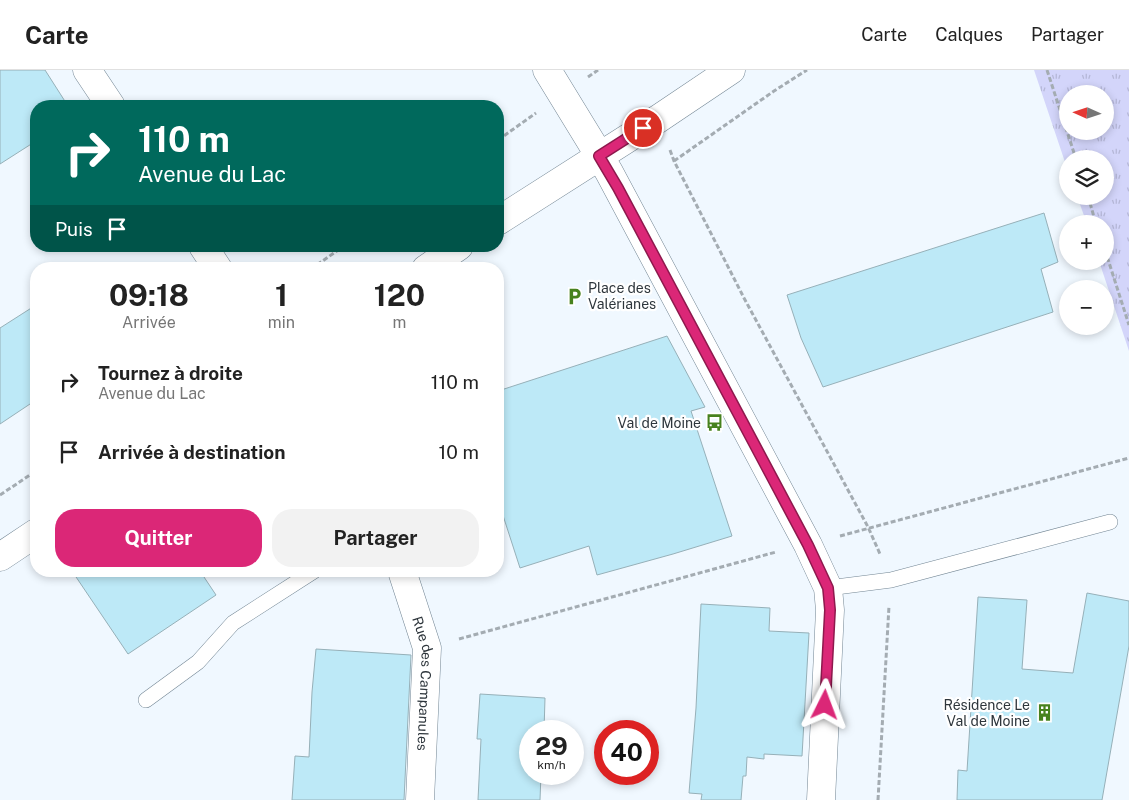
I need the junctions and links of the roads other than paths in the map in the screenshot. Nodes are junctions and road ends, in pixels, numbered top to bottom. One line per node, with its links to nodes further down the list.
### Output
1 (547, 70): 5 (street)
2 (731, 70): 5 (street)
3 (91, 76): 4 (street)
4 (107, 100)
5 (599, 156): 6 (street); 14 (street)
6 (504, 217)
7 (450, 252): 8 (street)
8 (436, 262)
9 (1110, 522): 14 (lane)
10 (30, 537): 11 (street)
11 (0, 557)
12 (305, 577): 15 (lane)
13 (404, 577): 16 (street, Rue des Campanules)
14 (828, 588): 17 (street)
15 (146, 700)
16 (420, 800)
17 (821, 800)

